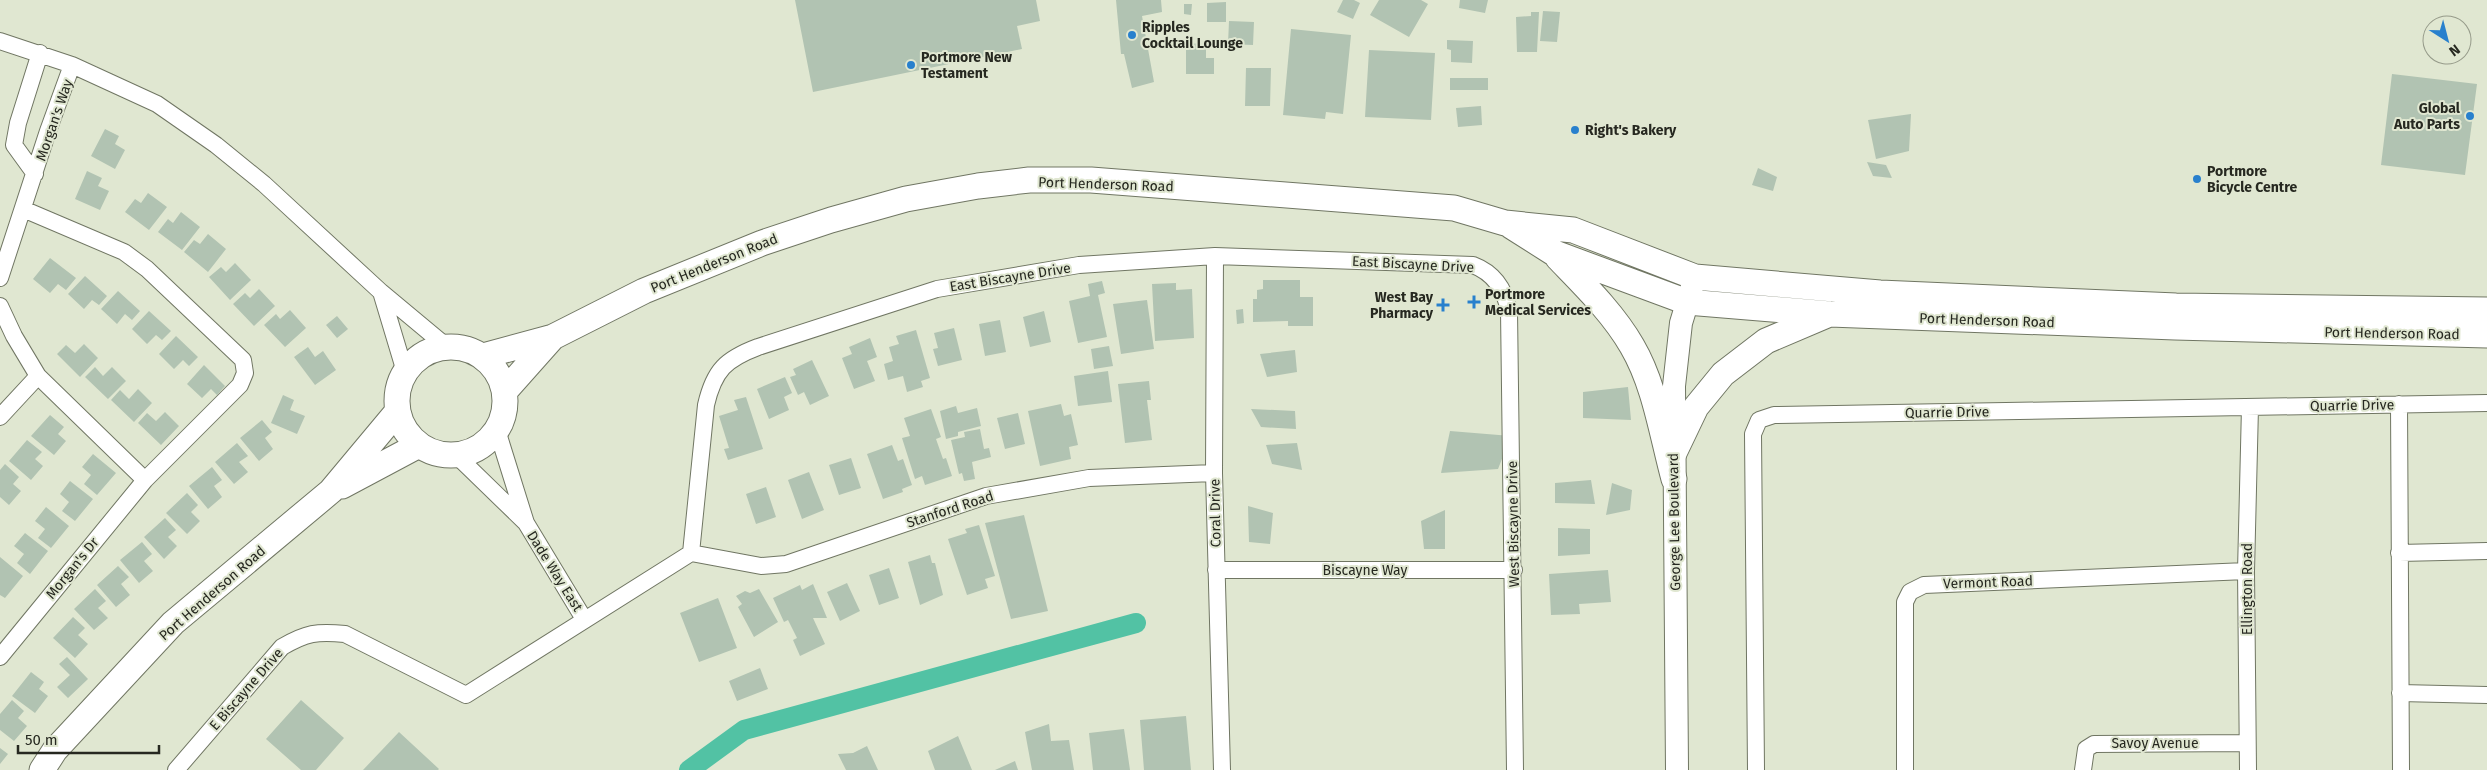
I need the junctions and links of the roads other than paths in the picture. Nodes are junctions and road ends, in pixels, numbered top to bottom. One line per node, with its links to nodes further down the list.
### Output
1 (0, 41): 2 (street)
2 (40, 53): 3 (street); 4 (street, Morgan's Way)
3 (72, 65): 4 (street, Morgan's Way); 12 (street)
4 (35, 174): 5 (street, Morgan's Way)
5 (23, 209): 10 (street, Morgan's Way); 35 (street, Morgan's Dr)
6 (1505, 223): 7 (main road, Port Henderson Road); 9 (main road, Port Henderson Road); 18 (main road, Port Henderson Road)
7 (1552, 252): 13 (main road, Port Henderson Road); 34 (main road)
8 (1215, 256): 11 (street, East Biscayne Drive); 33 (street, Coral Drive); 40 (street, East Biscayne Drive)
9 (1695, 277): 13 (main road, George Lee Boulevard); 15 (main road, Port Henderson Road)
10 (0, 278)
11 (1496, 281): 42 (street, West Biscayne Drive)
12 (381, 292): 19 (street); 21 (street)
13 (1687, 302): 16 (main road, Port Henderson Road); 31 (main road, George Lee Boulevard)
14 (0, 306): 22 (street)
15 (2487, 310)
16 (1830, 314): 17 (main road, Port Henderson Road); 31 (main road)
17 (2487, 335)
18 (553, 337): 20 (main road, Port Henderson Road); 23 (main road, Port Henderson Road)
19 (447, 347): 20 (main road); 21 (main road)
20 (483, 356): 23 (main road)
21 (405, 372): 27 (main road)
22 (38, 376): 28 (street); 35 (street)
23 (505, 391): 29 (main road)
24 (2487, 403): 25 (street, Quarrie Drive)
25 (2399, 404): 26 (street, Quarrie Drive); 39 (street)
26 (2250, 407): 43 (street, Ellington Road); 54 (street, Quarrie Drive)
27 (398, 412): 30 (main road); 36 (main road, Port Henderson Road)
28 (0, 417)
29 (497, 430): 32 (main road); 37 (street, Dade Way East)
30 (418, 445): 32 (main road); 36 (main road, Port Henderson Road)
31 (1674, 453): 34 (main road, George Lee Boulevard)
32 (457, 456): 37 (street, Dade Way East)
33 (1214, 472): 40 (street, Stanford Road); 41 (street, Coral Drive)
34 (1674, 478): 53 (main road, George Lee Boulevard)
35 (145, 480): 45 (street, Morgan's Dr)
36 (331, 491): 49 (main road, Port Henderson Road)
37 (526, 524): 44 (street, Dade Way East)
38 (2487, 551): 39 (street)
39 (2400, 552): 46 (street)
40 (691, 553): 44 (street)
41 (1216, 570): 42 (street, Biscayne Way); 51 (street, Coral Drive)
42 (1514, 570): 52 (street, West Biscayne Drive)
43 (2246, 571): 48 (street, Ellington Road); 55 (street, Vermont Road)
44 (584, 619): 50 (street, E Biscayne Drive)
45 (0, 657)
46 (2400, 694): 47 (street); 58 (street)
47 (2487, 695)
48 (2247, 743): 56 (street, Savoy Avenue); 57 (street, Ellington Road)
49 (42, 770)
50 (176, 770)
51 (1222, 770)
52 (1515, 770)
53 (1677, 770)
54 (1756, 770)
55 (1905, 770)
56 (2083, 770)
57 (2248, 770)
58 (2401, 770)

